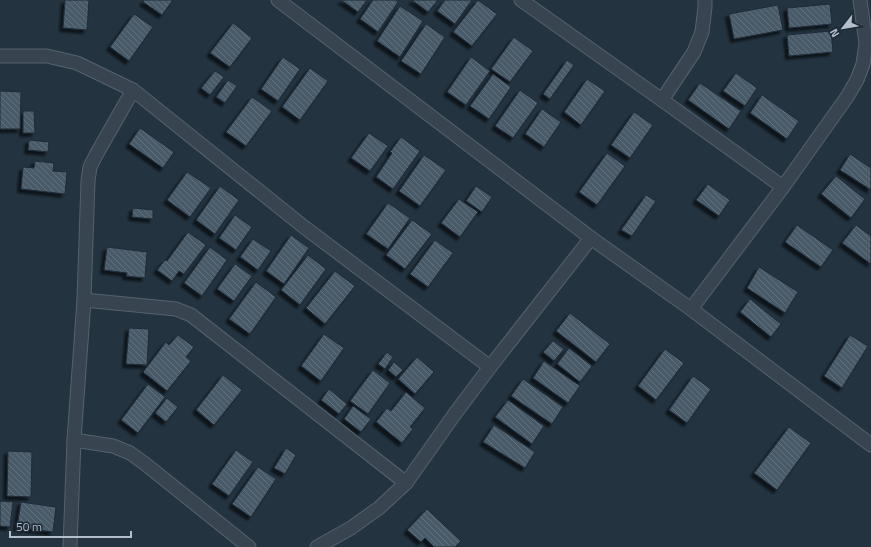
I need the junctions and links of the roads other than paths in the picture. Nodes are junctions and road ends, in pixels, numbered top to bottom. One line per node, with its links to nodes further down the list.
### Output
1 (278, 0): 9 (street)
2 (521, 0): 7 (street)
3 (705, 0): 7 (street)
4 (860, 0): 8 (street)
5 (0, 56): 6 (street)
6 (133, 90): 10 (street); 12 (street)
7 (662, 100): 8 (street)
8 (783, 187): 11 (street)
9 (591, 238): 11 (street); 12 (street)
10 (84, 300): 13 (street); 15 (street)
11 (691, 309): 14 (street)
12 (490, 367): 15 (street)
13 (74, 440): 16 (street); 17 (street)
14 (871, 445)
15 (406, 483): 18 (street)
16 (70, 547)
17 (249, 547)
18 (317, 547)

